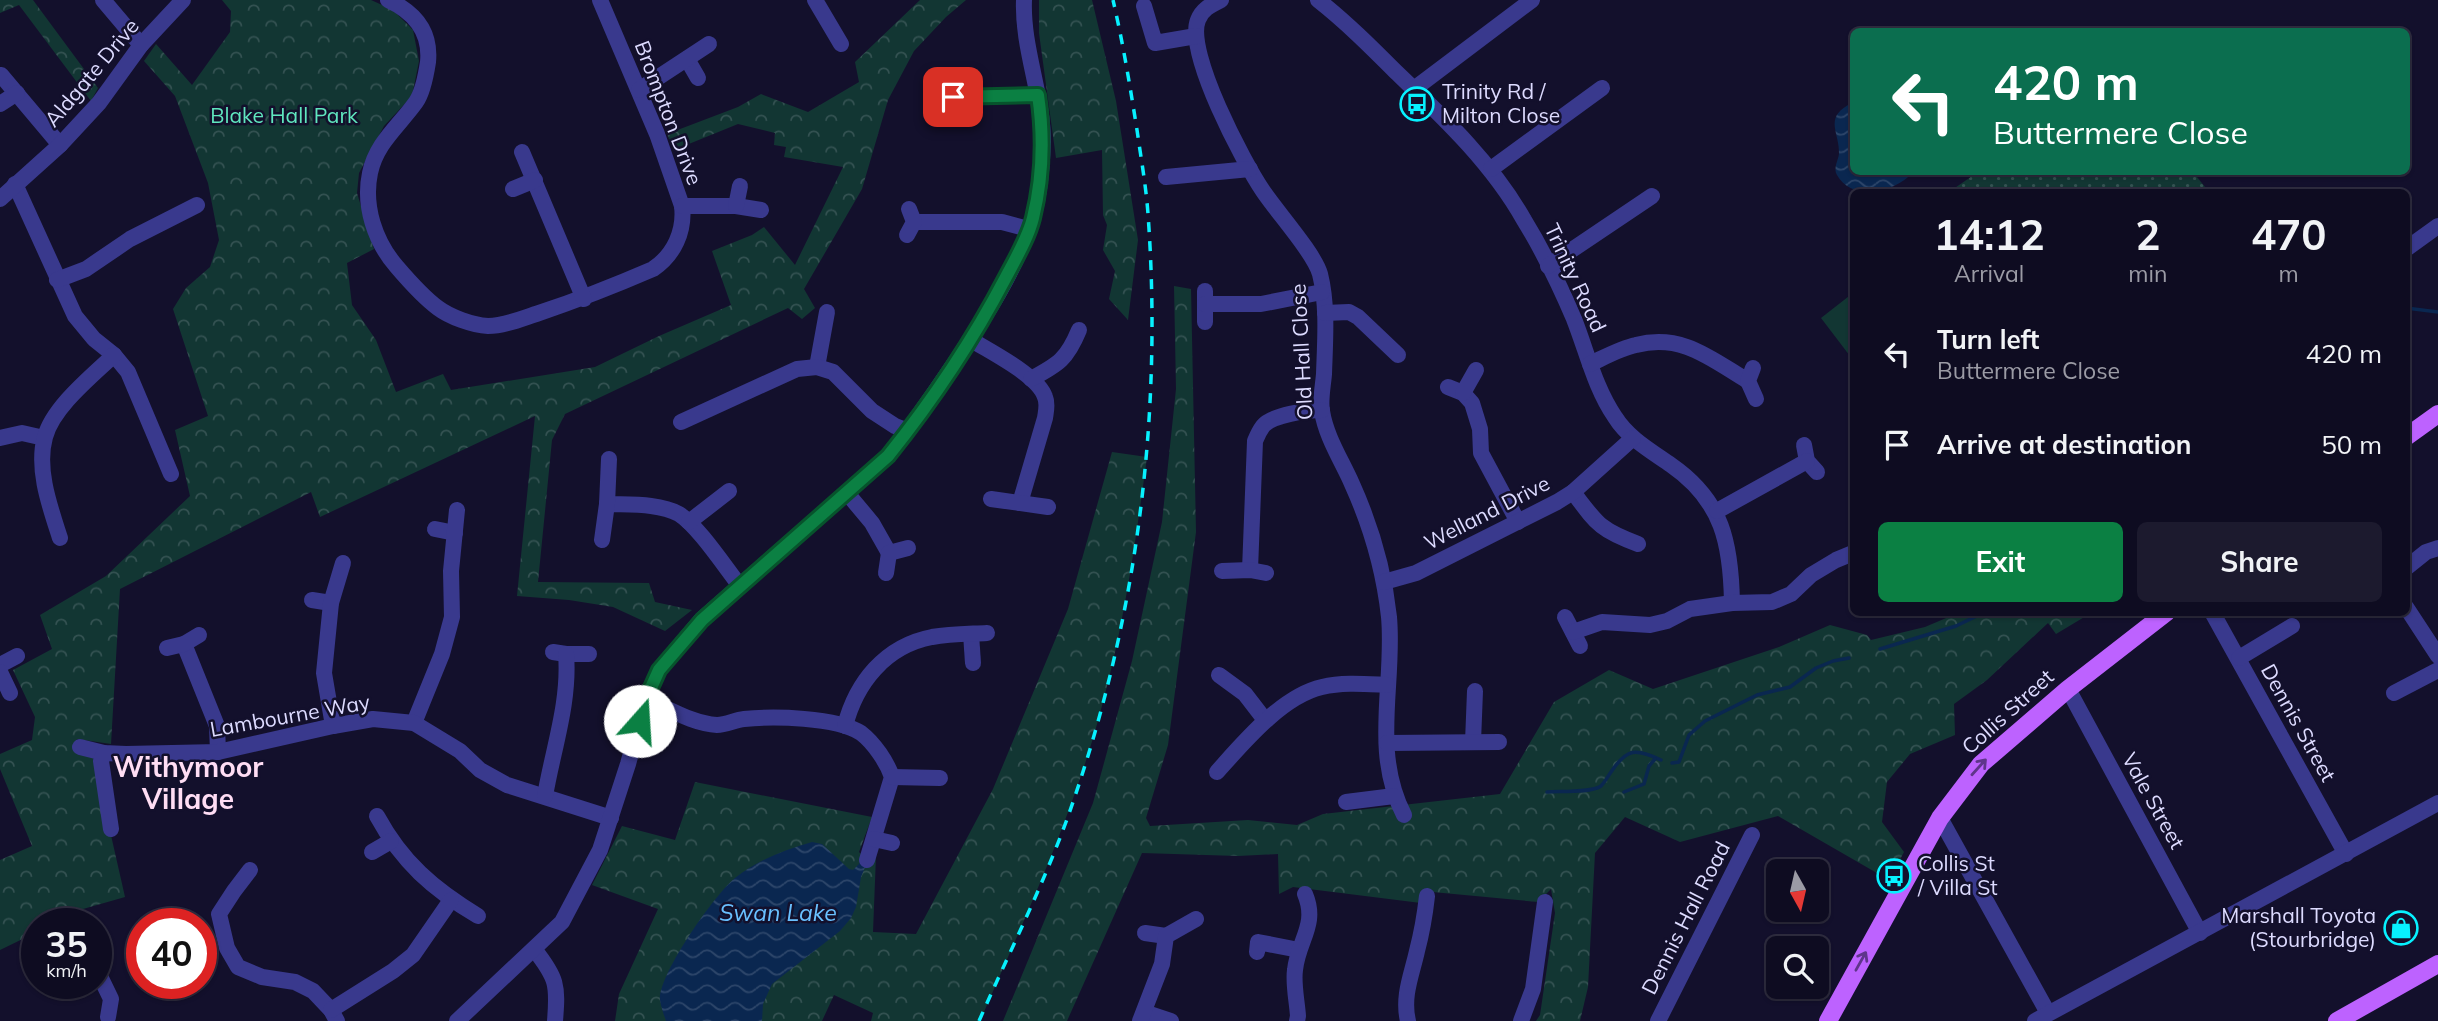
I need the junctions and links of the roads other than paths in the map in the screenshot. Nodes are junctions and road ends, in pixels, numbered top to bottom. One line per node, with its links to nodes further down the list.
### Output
1 (103, 0): 14 (street)
2 (183, 0): 14 (street, Aldgate Drive)
3 (388, 0): 49 (street, Brompton Drive)
4 (600, 0): 20 (street, Brompton Drive)
5 (814, 0): 13 (street)
6 (1024, 0): 22 (street)
7 (1221, 0): 11 (street)
8 (1532, 0): 19 (street)
9 (1323, 1): 19 (street, Trinity Road)
10 (1144, 6): 11 (street)
11 (1196, 36): 27 (street, Old Hall Close)
12 (709, 44): 15 (street)
13 (841, 44)
14 (141, 45): 25 (street, Aldgate Drive)
15 (687, 59): 17 (street); 20 (street)
16 (1, 75): 21 (street)
17 (698, 79)
18 (1602, 88): 28 (street)
19 (1414, 89): 28 (street, Trinity Road)
20 (639, 90): 38 (street, Brompton Drive)
21 (17, 93): 23 (street); 25 (street)
22 (1038, 95): 24 (street); 44 (street)
23 (0, 104)
24 (944, 113)
25 (60, 145): 31 (street, Aldgate Drive)
26 (522, 152): 30 (street)
27 (1250, 169): 29 (street); 48 (street, Old Hall Close)
28 (1492, 169): 46 (street, Trinity Road)
29 (1166, 177)
30 (535, 180): 33 (street); 49 (street)
31 (15, 184): 35 (street, Aldgate Drive); 47 (street)
32 (740, 186): 39 (street)
33 (513, 189)
34 (1652, 196): 46 (street)
35 (0, 199)
36 (168, 200): 41 (street)
37 (197, 205): 41 (street)
38 (682, 206): 39 (street); 49 (street, Brompton Drive)
39 (736, 206): 40 (street)
40 (761, 210)
41 (176, 215): 47 (street)
42 (910, 222): 44 (street)
43 (2438, 226): 45 (street)
44 (1028, 229): 54 (street)
45 (2410, 245)
46 (1548, 266): 57 (street, Trinity Road)
47 (57, 279): 55 (street)
48 (1322, 292): 51 (street, Old Hall Close); 52 (street)
49 (583, 299)
50 (827, 312): 58 (street)
51 (1325, 313): 56 (street); 62 (street, Old Hall Close)
52 (1205, 322)
53 (1079, 330): 60 (street)
54 (970, 339): 60 (street); 65 (street)
55 (114, 355): 68 (street); 72 (street)
56 (1398, 355)
57 (1590, 364): 61 (street); 69 (street, Trinity Road)
58 (817, 367): 64 (street); 65 (street)
59 (1476, 370): 83 (street)
60 (1031, 379): 77 (street)
61 (1756, 399)
62 (1322, 410): 95 (street); 97 (street, Old Hall Close)
63 (2438, 414): 66 (main road)
64 (681, 422)
65 (908, 431): 75 (street)
66 (2410, 434)
67 (0, 438): 68 (street)
68 (44, 438): 86 (street)
69 (1633, 438): 74 (street, Welland Drive); 81 (street, Trinity Road)
70 (609, 459): 78 (street)
71 (1809, 459): 81 (street)
72 (172, 474)
73 (729, 491): 82 (street)
74 (1573, 492): 83 (street, Welland Drive); 88 (street)
75 (847, 493): 91 (street); 98 (street)
76 (991, 499): 77 (street)
77 (1020, 503): 79 (street)
78 (607, 504): 82 (street); 87 (street)
79 (1048, 507)
80 (457, 510): 85 (street)
81 (1717, 511): 101 (street, Trinity Road)
82 (689, 522): 98 (street)
83 (1518, 522): 97 (street, Welland Drive)
84 (435, 528): 85 (street)
85 (455, 533): 126 (street)
86 (60, 538)
87 (602, 540)
88 (1638, 544)
89 (908, 548): 91 (street)
90 (2438, 548): 94 (street)
91 (889, 553): 96 (street)
92 (1850, 555): 101 (street)
93 (343, 563): 100 (street)
94 (2410, 565)
95 (1222, 571)
96 (886, 573)
97 (1384, 582): 119 (street, Old Hall Close)
98 (740, 586): 124 (street)
99 (312, 600): 100 (street)
100 (331, 603): 127 (street)
101 (1732, 603): 105 (street)
102 (2410, 613): 112 (street)
103 (2162, 616): 120 (main road, Collis Street)
104 (2214, 616): 113 (street, Dennis Street)
105 (1565, 617)
106 (2292, 626): 113 (street)
107 (199, 635): 108 (street)
108 (184, 644): 109 (street); 133 (street)
109 (167, 648)
110 (589, 654): 138 (street)
111 (17, 656): 115 (street)
112 (2438, 656)
113 (2239, 658): 152 (street, Dennis Street)
114 (973, 663): 128 (street)
115 (0, 665)
116 (2438, 670): 122 (street)
117 (0, 672): 123 (street)
118 (1219, 675): 125 (street)
119 (1387, 685): 125 (street); 131 (street, Old Hall Close)
120 (2068, 689): 145 (main road, Collis Street, one-way to 120); 162 (street, Vale Street)
121 (1475, 691): 129 (street)
122 (2394, 693)
123 (10, 694)
124 (646, 699): 128 (street); 144 (street)
125 (1265, 720): 135 (street)
126 (414, 723): 127 (street, Lambourne Way); 138 (street, Lambourne Way)
127 (333, 726): 133 (street, Lambourne Way)
128 (845, 726): 136 (street)
129 (1473, 742): 130 (street); 131 (street)
130 (1499, 742)
131 (1387, 743): 139 (street, Old Hall Close)
132 (80, 747): 134 (street, Lambourne Way)
133 (218, 752): 134 (street, Lambourne Way)
134 (104, 753): 146 (street)
135 (1217, 772)
136 (892, 777): 137 (street); 148 (street)
137 (940, 778)
138 (545, 796): 144 (street, Lambourne Way)
139 (1394, 796): 140 (street); 142 (street, Old Hall Close)
140 (1346, 802)
141 (2438, 803): 152 (street)
142 (1404, 815)
143 (377, 816): 149 (street)
144 (611, 818): 164 (street)
145 (1940, 818): 171 (street); 180 (main road, Collis Street, one-way to 145)
146 (111, 829)
147 (1752, 835): 179 (street, Dennis Hall Road)
148 (874, 839): 150 (street); 153 (street)
149 (391, 841): 151 (street); 157 (street)
150 (892, 843)
151 (372, 852)
152 (2346, 853): 162 (street)
153 (867, 860)
154 (250, 870): 169 (street)
155 (1305, 894): 165 (street)
156 (1427, 896): 177 (street)
157 (451, 900): 159 (street); 169 (street)
158 (1545, 902): 178 (street)
159 (478, 916)
160 (1196, 919): 163 (street)
161 (1145, 933): 163 (street)
162 (2200, 933): 171 (street)
163 (1166, 936): 170 (street)
164 (534, 949): 173 (street); 174 (street)
165 (1299, 950): 166 (street); 176 (street)
166 (1257, 952)
167 (2438, 964): 181 (main road)
168 (111, 999): 172 (street)
169 (334, 1016)
170 (1142, 1016): 175 (street)
171 (2042, 1017)
172 (109, 1020)
173 (457, 1021)
174 (555, 1021)
175 (1171, 1021)
176 (1297, 1021)
177 (1408, 1021)
178 (1521, 1021)
179 (1658, 1021)
180 (1828, 1021)
181 (2337, 1021)

